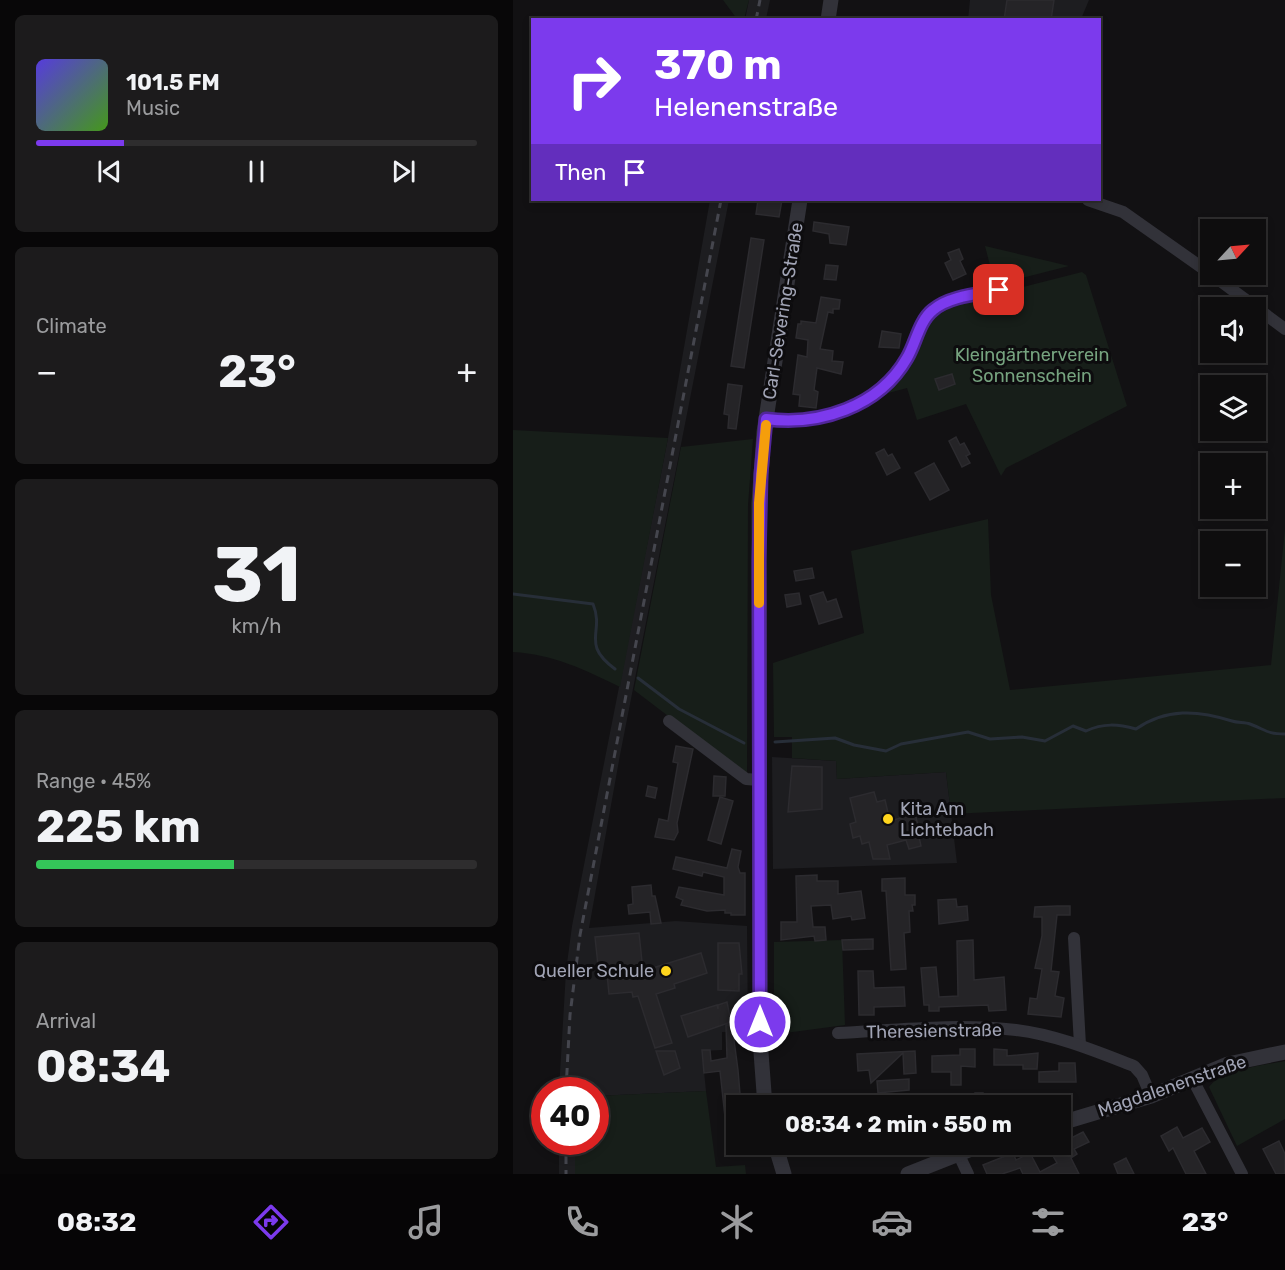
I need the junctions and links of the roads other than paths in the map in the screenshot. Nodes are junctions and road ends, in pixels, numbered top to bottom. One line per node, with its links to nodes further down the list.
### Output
1 (831, 0): 2 (street)
2 (828, 18)
3 (800, 201): 9 (street, Carl-Severing-Straße)
4 (1091, 201): 5 (street)
5 (1200, 266)
6 (1226, 285): 8 (street)
7 (999, 290): 9 (street)
8 (1285, 329)
9 (766, 419): 11 (street, Carl-Severing-Straße)
10 (669, 721): 11 (street)
11 (759, 780): 17 (street, Carl-Severing-Straße)
12 (1074, 938): 14 (street)
13 (838, 1033): 14 (street, Theresienstraße)
14 (1080, 1045): 18 (street, Theresienstraße)
15 (1285, 1052): 16 (street, Magdalenenstraße)
16 (1192, 1078): 18 (street, Magdalenenstraße); 28 (street)
17 (764, 1095)
18 (1151, 1096): 19 (street, Magdalenenstraße)
19 (1071, 1119)
20 (778, 1155): 24 (street)
21 (779, 1155): 25 (street)
22 (953, 1155): 26 (street)
23 (959, 1155): 27 (street)
24 (784, 1174)
25 (790, 1174)
26 (908, 1174)
27 (968, 1174)
28 (1242, 1174)

